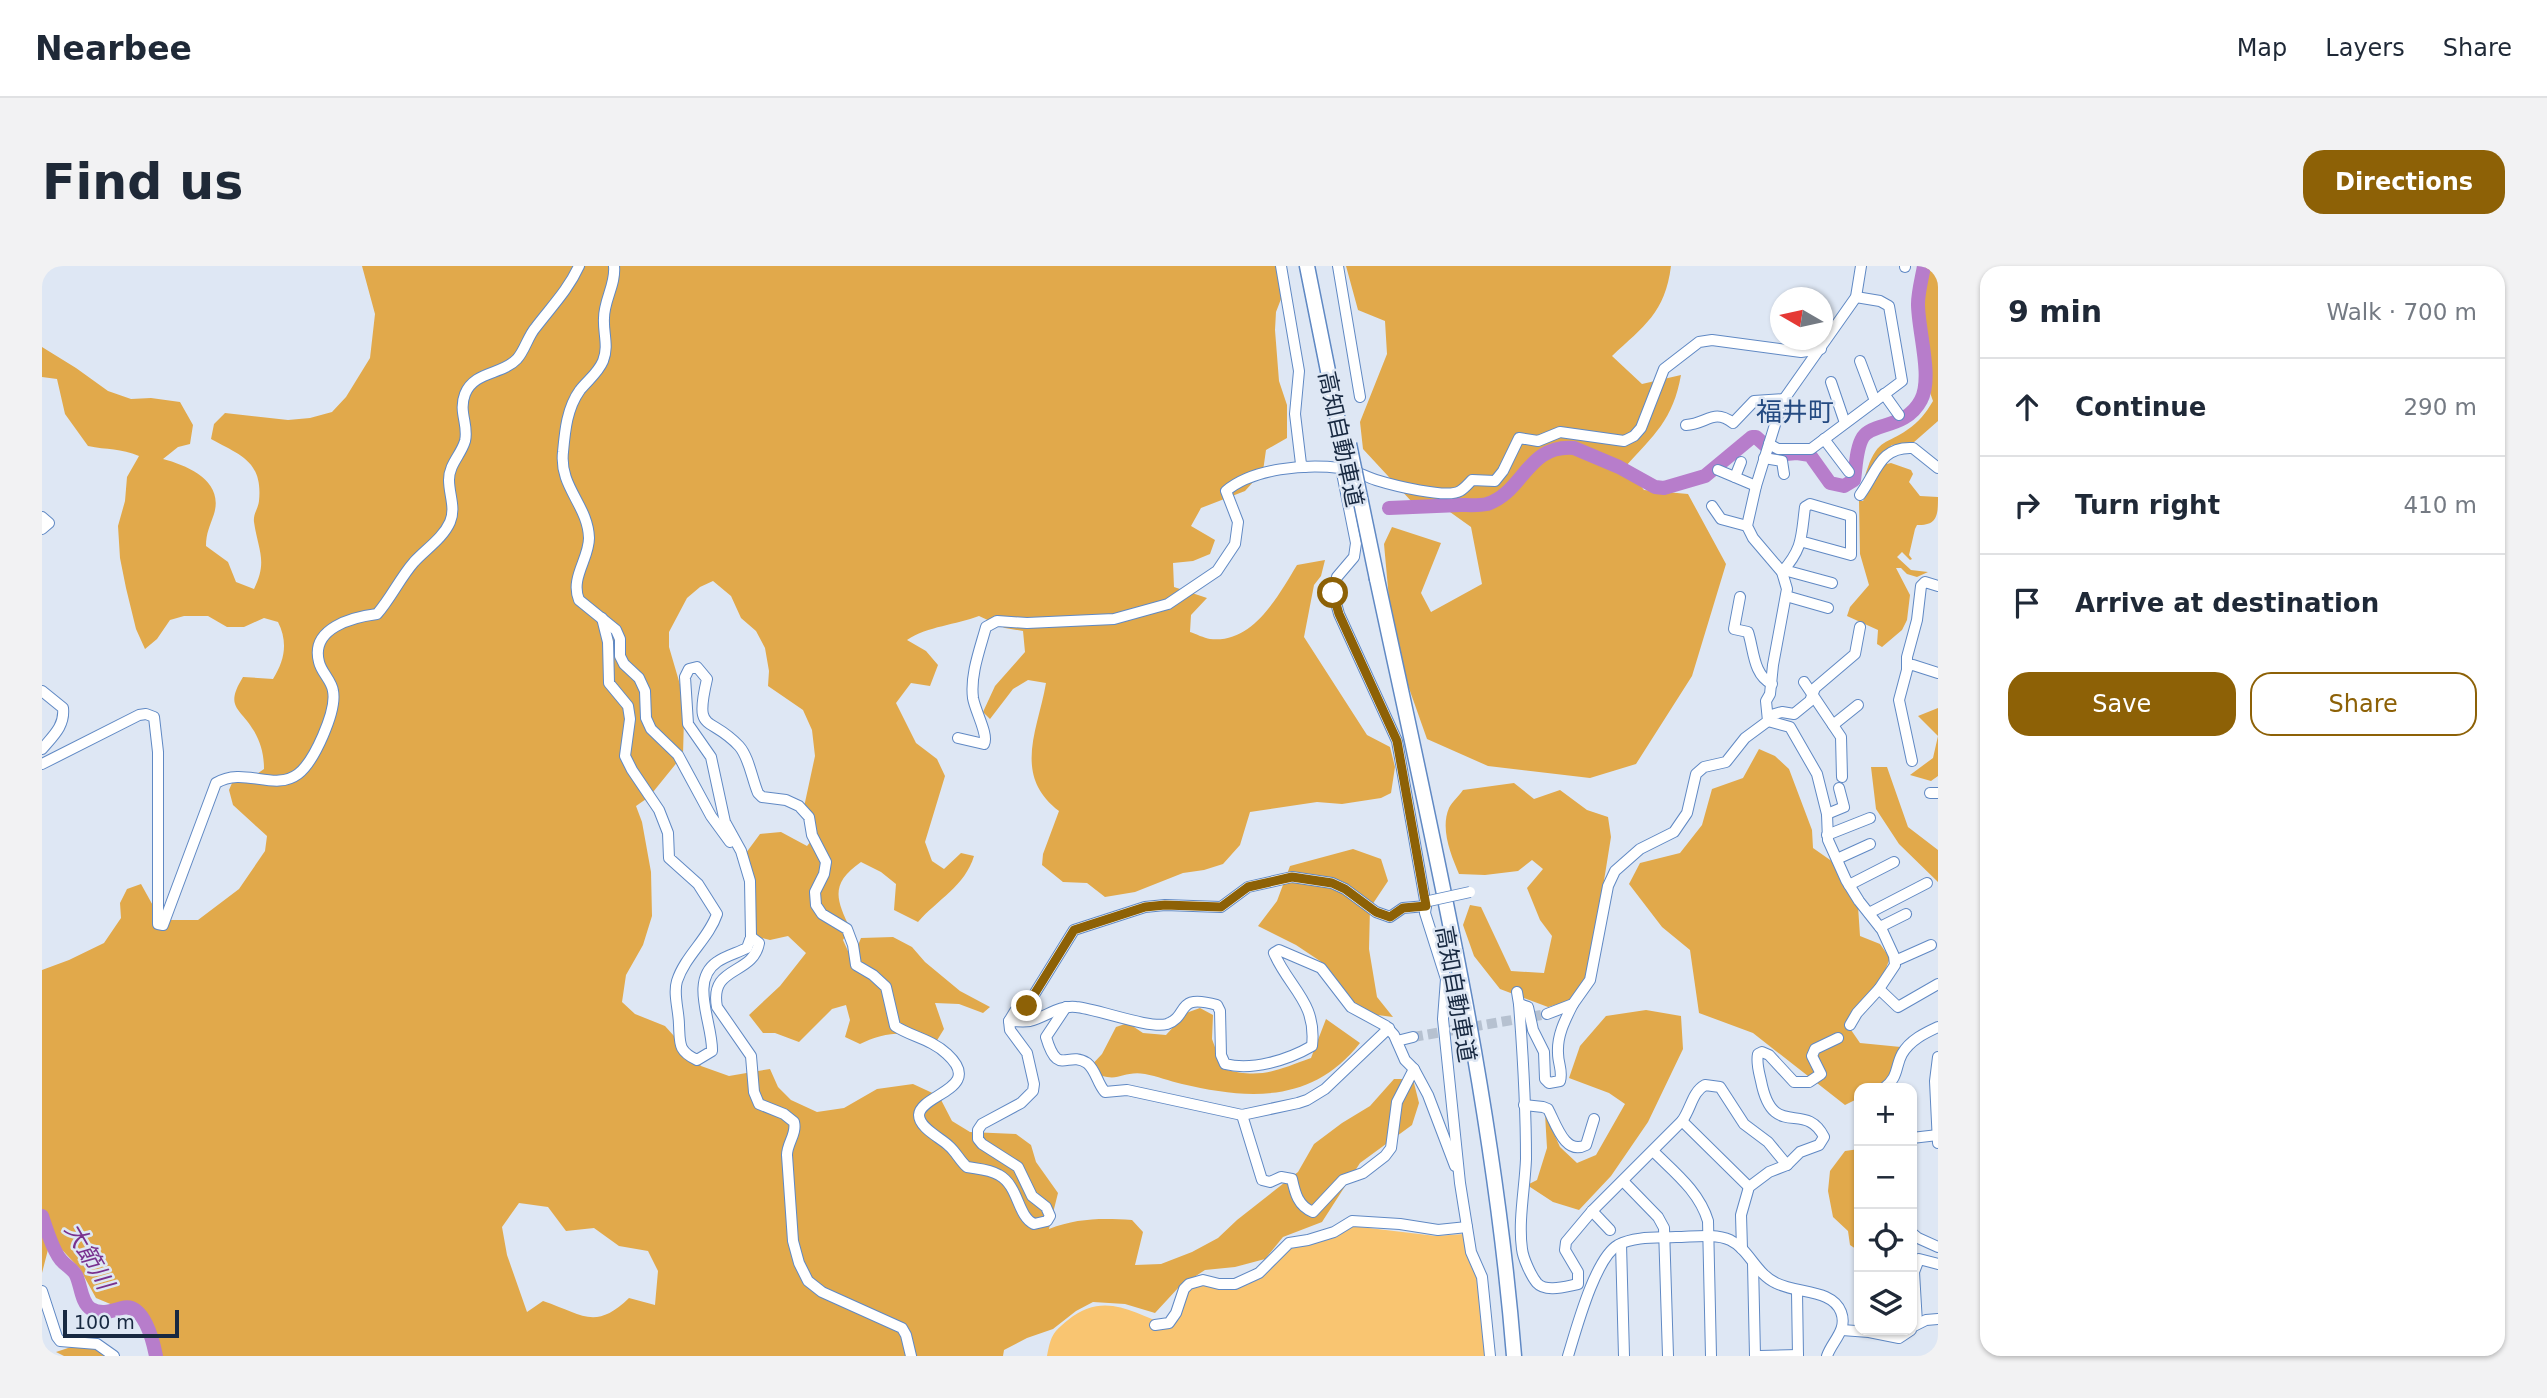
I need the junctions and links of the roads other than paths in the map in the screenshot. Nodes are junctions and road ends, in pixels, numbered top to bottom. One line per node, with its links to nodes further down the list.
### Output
1 (579, 266): 61 (street)
2 (614, 266): 47 (street)
3 (1281, 266): 27 (street)
4 (1307, 266): 24 (highway, 高知自動車道)
5 (1314, 266): 24 (highway, 高知自動車道)
6 (1338, 266): 17 (street)
7 (1861, 266): 8 (street)
8 (1856, 297): 9 (street); 16 (street)
9 (1833, 331)
10 (1770, 348): 29 (street)
11 (1786, 350): 12 (street)
12 (1814, 350)
13 (1820, 350): 18 (street)
14 (1860, 360): 19 (street)
15 (1831, 382): 21 (street)
16 (1884, 394): 19 (street); 20 (street)
17 (1360, 397)
18 (1784, 399): 22 (street); 25 (street)
19 (1875, 401): 21 (street)
20 (1899, 415)
21 (1845, 423): 23 (street)
22 (1686, 425)
23 (1824, 439): 25 (street); 31 (street)
24 (1346, 445): 131 (highway, 高知自動車道)
25 (1767, 450): 32 (street); 34 (street)
26 (1741, 462): 33 (street)
27 (1305, 467): 29 (street); 58 (street)
28 (1938, 467): 35 (street)
29 (1341, 468): 74 (street)
30 (1718, 470): 33 (street)
31 (1849, 472)
32 (1784, 474)
33 (1735, 477): 34 (street)
34 (1756, 486): 38 (street)
35 (1860, 495)
36 (1712, 506): 38 (street)
37 (42, 517): 39 (street)
38 (1746, 526): 41 (street)
39 (42, 529)
40 (1800, 541): 40 (street); 41 (street)
41 (1783, 571): 42 (street); 44 (street)
42 (1832, 583)
43 (1938, 586): 49 (street)
44 (1786, 596): 46 (street); 52 (street)
45 (1740, 597): 52 (street)
46 (1828, 608)
47 (602, 618): 68 (street); 78 (street)
48 (1860, 627): 54 (street)
49 (1907, 666): 50 (street); 60 (street)
50 (1938, 673)
51 (1804, 682): 54 (street)
52 (1772, 684): 56 (street)
53 (42, 691): 59 (street)
54 (1812, 695): 56 (street); 57 (street)
55 (1858, 705): 57 (street)
56 (1768, 718): 64 (street); 85 (street)
57 (1833, 725): 62 (street)
58 (958, 738)
59 (42, 749)
60 (1912, 761)
61 (42, 764)
62 (1842, 776)
63 (1839, 788): 64 (street)
64 (1827, 814): 66 (street)
65 (1870, 818): 66 (street)
66 (1827, 835): 69 (street)
67 (1870, 844): 69 (street)
68 (741, 851): 78 (street); 88 (street)
69 (1837, 859): 72 (street)
70 (1894, 862): 72 (street)
71 (1927, 883): 75 (street)
72 (1849, 885): 75 (street)
73 (1470, 892): 74 (street, bridge)
74 (1428, 903): 88 (street); 108 (street)
75 (1869, 913): 77 (street)
76 (1906, 915): 77 (street)
77 (1880, 927): 80 (street)
78 (751, 937): 133 (street)
79 (1931, 945): 80 (street)
80 (1895, 961): 82 (street)
81 (1938, 984): 82 (street)
82 (1879, 989): 89 (street)
83 (1517, 992): 84 (street)
84 (1518, 1004): 85 (street); 98 (street)
85 (1573, 1004): 87 (street)
86 (1066, 1006): 88 (street); 91 (street); 99 (street)
87 (1547, 1014)
88 (1009, 1021)
89 (1850, 1025)
90 (1938, 1027): 97 (street)
91 (1389, 1028): 94 (street); 99 (street)
92 (1413, 1037): 94 (street)
93 (1839, 1038): 106 (street)
94 (1397, 1041): 96 (street)
95 (1938, 1057): 102 (street)
96 (1414, 1069): 99 (street); 108 (street)
97 (1893, 1083)
98 (1524, 1105): 100 (street); 110 (street)
99 (1242, 1115)
100 (1594, 1119)
101 (1682, 1121): 105 (street); 106 (street); 109 (street)
102 (1938, 1135): 103 (street); 104 (street)
103 (1917, 1137)
104 (1938, 1143)
105 (1653, 1150): 107 (street); 113 (street)
106 (1787, 1165): 109 (street)
107 (1623, 1181): 110 (street); 115 (street)
108 (1460, 1183): 111 (street)
109 (1749, 1187): 118 (street)
110 (1591, 1211): 112 (street)
111 (1467, 1227): 125 (street); 134 (street)
112 (1610, 1230)
113 (1708, 1237): 115 (street); 118 (street); 138 (street)
114 (1917, 1237): 117 (street)
115 (1664, 1238): 116 (street); 137 (street)
116 (1620, 1244): 135 (street); 136 (street)
117 (1938, 1247)
118 (1742, 1249): 119 (street)
119 (1753, 1263): 123 (street); 139 (street)
120 (1938, 1264): 121 (street)
121 (1914, 1272)
122 (42, 1291): 132 (street)
123 (1797, 1292): 127 (street); 140 (street)
124 (1938, 1319): 126 (street)
125 (1155, 1325)
126 (1917, 1326)
127 (1842, 1330): 128 (street); 141 (street)
128 (1854, 1330)
129 (1886, 1335): 130 (street)
130 (1903, 1335)
131 (1512, 1352)
132 (114, 1356)
133 (911, 1356)
134 (1490, 1356)
135 (1568, 1356)
136 (1624, 1356)
137 (1668, 1356)
138 (1711, 1356)
139 (1757, 1356): 140 (street)
140 (1798, 1356)
141 (1826, 1356)

